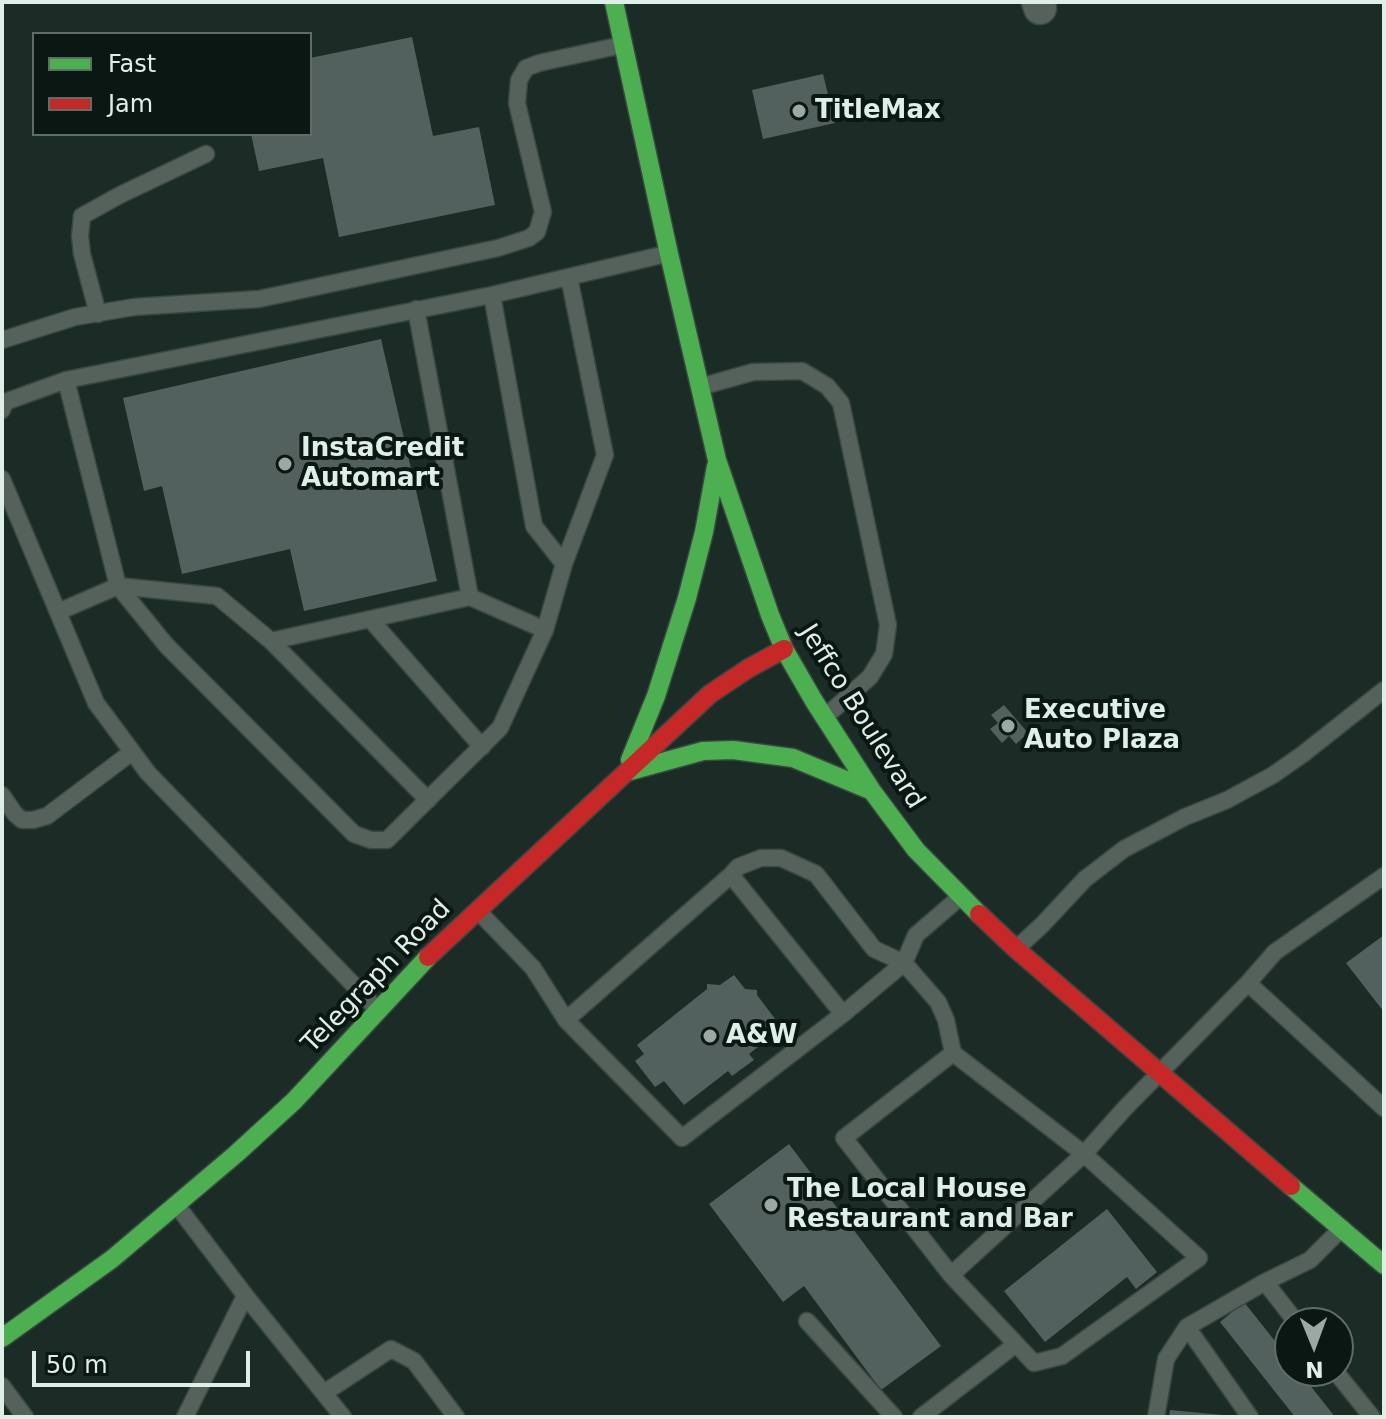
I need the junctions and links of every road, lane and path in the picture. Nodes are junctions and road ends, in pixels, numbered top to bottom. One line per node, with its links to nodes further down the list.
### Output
1 (614, 2): 2 (main road, Jeffco Boulevard)
2 (623, 45): 4 (main road, Jeffco Boulevard); 8 (lane)
3 (206, 154): 8 (lane)
4 (669, 254): 5 (lane); 11 (main road, Jeffco Boulevard)
5 (569, 277): 6 (lane); 15 (lane)
6 (492, 295): 7 (lane); 15 (lane)
7 (416, 309): 10 (lane); 17 (lane)
8 (98, 314): 9 (lane)
9 (2, 340)
10 (66, 380): 12 (lane); 16 (lane)
11 (700, 387): 13 (main road, Jeffco Boulevard); 24 (lane)
12 (3, 402)
13 (717, 460): 22 (main road, Jeffco Boulevard); 27 (main road)
14 (2, 479): 18 (lane)
15 (564, 564): 20 (lane)
16 (118, 586): 18 (lane); 21 (lane); 30 (lane)
17 (470, 597): 19 (lane); 20 (lane)
18 (58, 612): 26 (lane)
19 (370, 619): 21 (lane); 25 (lane)
20 (545, 630): 25 (lane)
21 (271, 641): 30 (lane)
22 (784, 649): 24 (main road, Jeffco Boulevard); 27 (main road, Telegraph Road)
23 (1384, 690): 35 (lane)
24 (825, 717): 28 (main road, Jeffco Boulevard)
25 (482, 747): 30 (lane)
26 (132, 752): 29 (lane); 38 (lane)
27 (624, 773): 28 (main road); 34 (main road, Telegraph Road)
28 (872, 791): 33 (main road, Jeffco Boulevard)
29 (2, 795)
30 (428, 800)
31 (731, 875): 36 (lane); 39 (lane); 40 (lane)
32 (1384, 876): 37 (lane)
33 (960, 897): 35 (main road, Jeffco Boulevard); 36 (lane)
34 (478, 911): 38 (main road, Telegraph Road); 40 (lane)
35 (1016, 949): 42 (main road, Jeffco Boulevard)
36 (904, 963): 39 (lane); 41 (lane)
37 (1248, 983): 42 (lane); 43 (lane)
38 (378, 1011): 45 (main road, Telegraph Road)
39 (843, 1014): 40 (lane)
40 (566, 1020)
41 (953, 1053): 44 (lane); 48 (lane)
42 (1159, 1073): 44 (lane); 46 (main road, Jeffco Boulevard)
43 (1384, 1108)
44 (1084, 1154): 48 (lane); 55 (lane)
45 (177, 1206): 50 (lane); 54 (main road, Telegraph Road)
46 (1342, 1228): 47 (main road, Jeffco Boulevard); 49 (lane)
47 (1384, 1265)
48 (951, 1275): 55 (lane)
49 (1265, 1282): 51 (lane); 53 (lane)
50 (245, 1296): 58 (lane); 60 (lane)
51 (1285, 1307)
52 (807, 1321): 63 (lane)
53 (1187, 1327): 65 (lane); 66 (lane)
54 (2, 1338)
55 (1016, 1344): 64 (lane)
56 (2, 1386): 59 (lane)
57 (1348, 1387): 67 (lane)
58 (324, 1393): 61 (lane); 62 (lane)
59 (25, 1417)
60 (185, 1417)
61 (343, 1417)
62 (456, 1417)
63 (894, 1417)
64 (921, 1417)
65 (1156, 1417)
66 (1250, 1417)
67 (1372, 1417)

